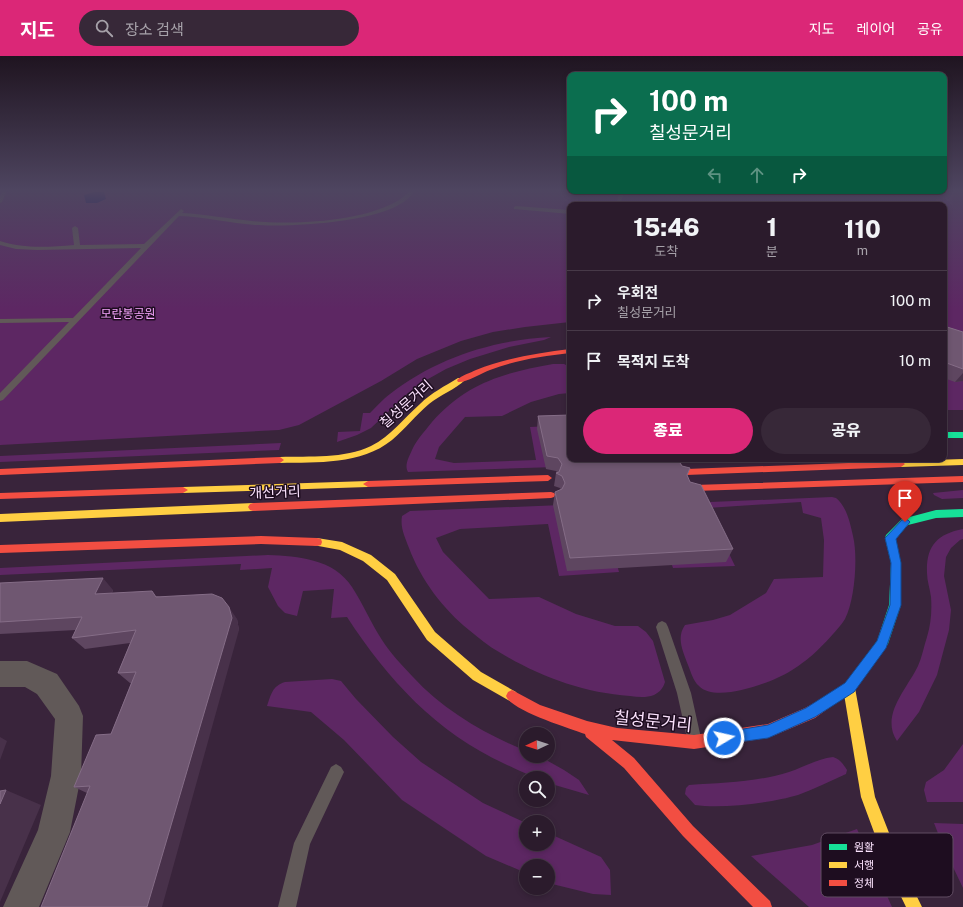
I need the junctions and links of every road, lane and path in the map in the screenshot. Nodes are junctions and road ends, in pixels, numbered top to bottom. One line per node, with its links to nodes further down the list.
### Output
1 (75, 230): 5 (lane)
2 (163, 230): 4 (lane)
3 (0, 243): 5 (lane)
4 (146, 246): 5 (lane); 6 (lane)
5 (77, 247)
6 (73, 320): 7 (lane); 9 (lane)
7 (0, 321)
8 (567, 351): 13 (main road, 칠성문거리)
9 (0, 398)
10 (947, 435): 11 (main road)
11 (963, 435)
12 (963, 462): 14 (main road)
13 (0, 472)
14 (686, 472)
15 (548, 478): 19 (main road, 개선거리)
16 (963, 480): 17 (main road)
17 (694, 488)
18 (551, 495): 21 (main road, 개선거리)
19 (0, 496)
20 (963, 513): 25 (main road, 칠성문거리)
21 (0, 518)
22 (0, 549): 26 (main road, 칠성문거리)
23 (662, 627): 27 (lane)
24 (0, 674): 31 (street)
25 (849, 688): 27 (main road, 칠성문거리); 29 (main road)
26 (587, 728): 27 (main road, 칠성문거리); 33 (main road)
27 (694, 742)
28 (336, 772): 32 (lane)
29 (882, 833)
30 (909, 897): 34 (main road)
31 (21, 907)
32 (286, 907)
33 (761, 907)
34 (914, 907)

